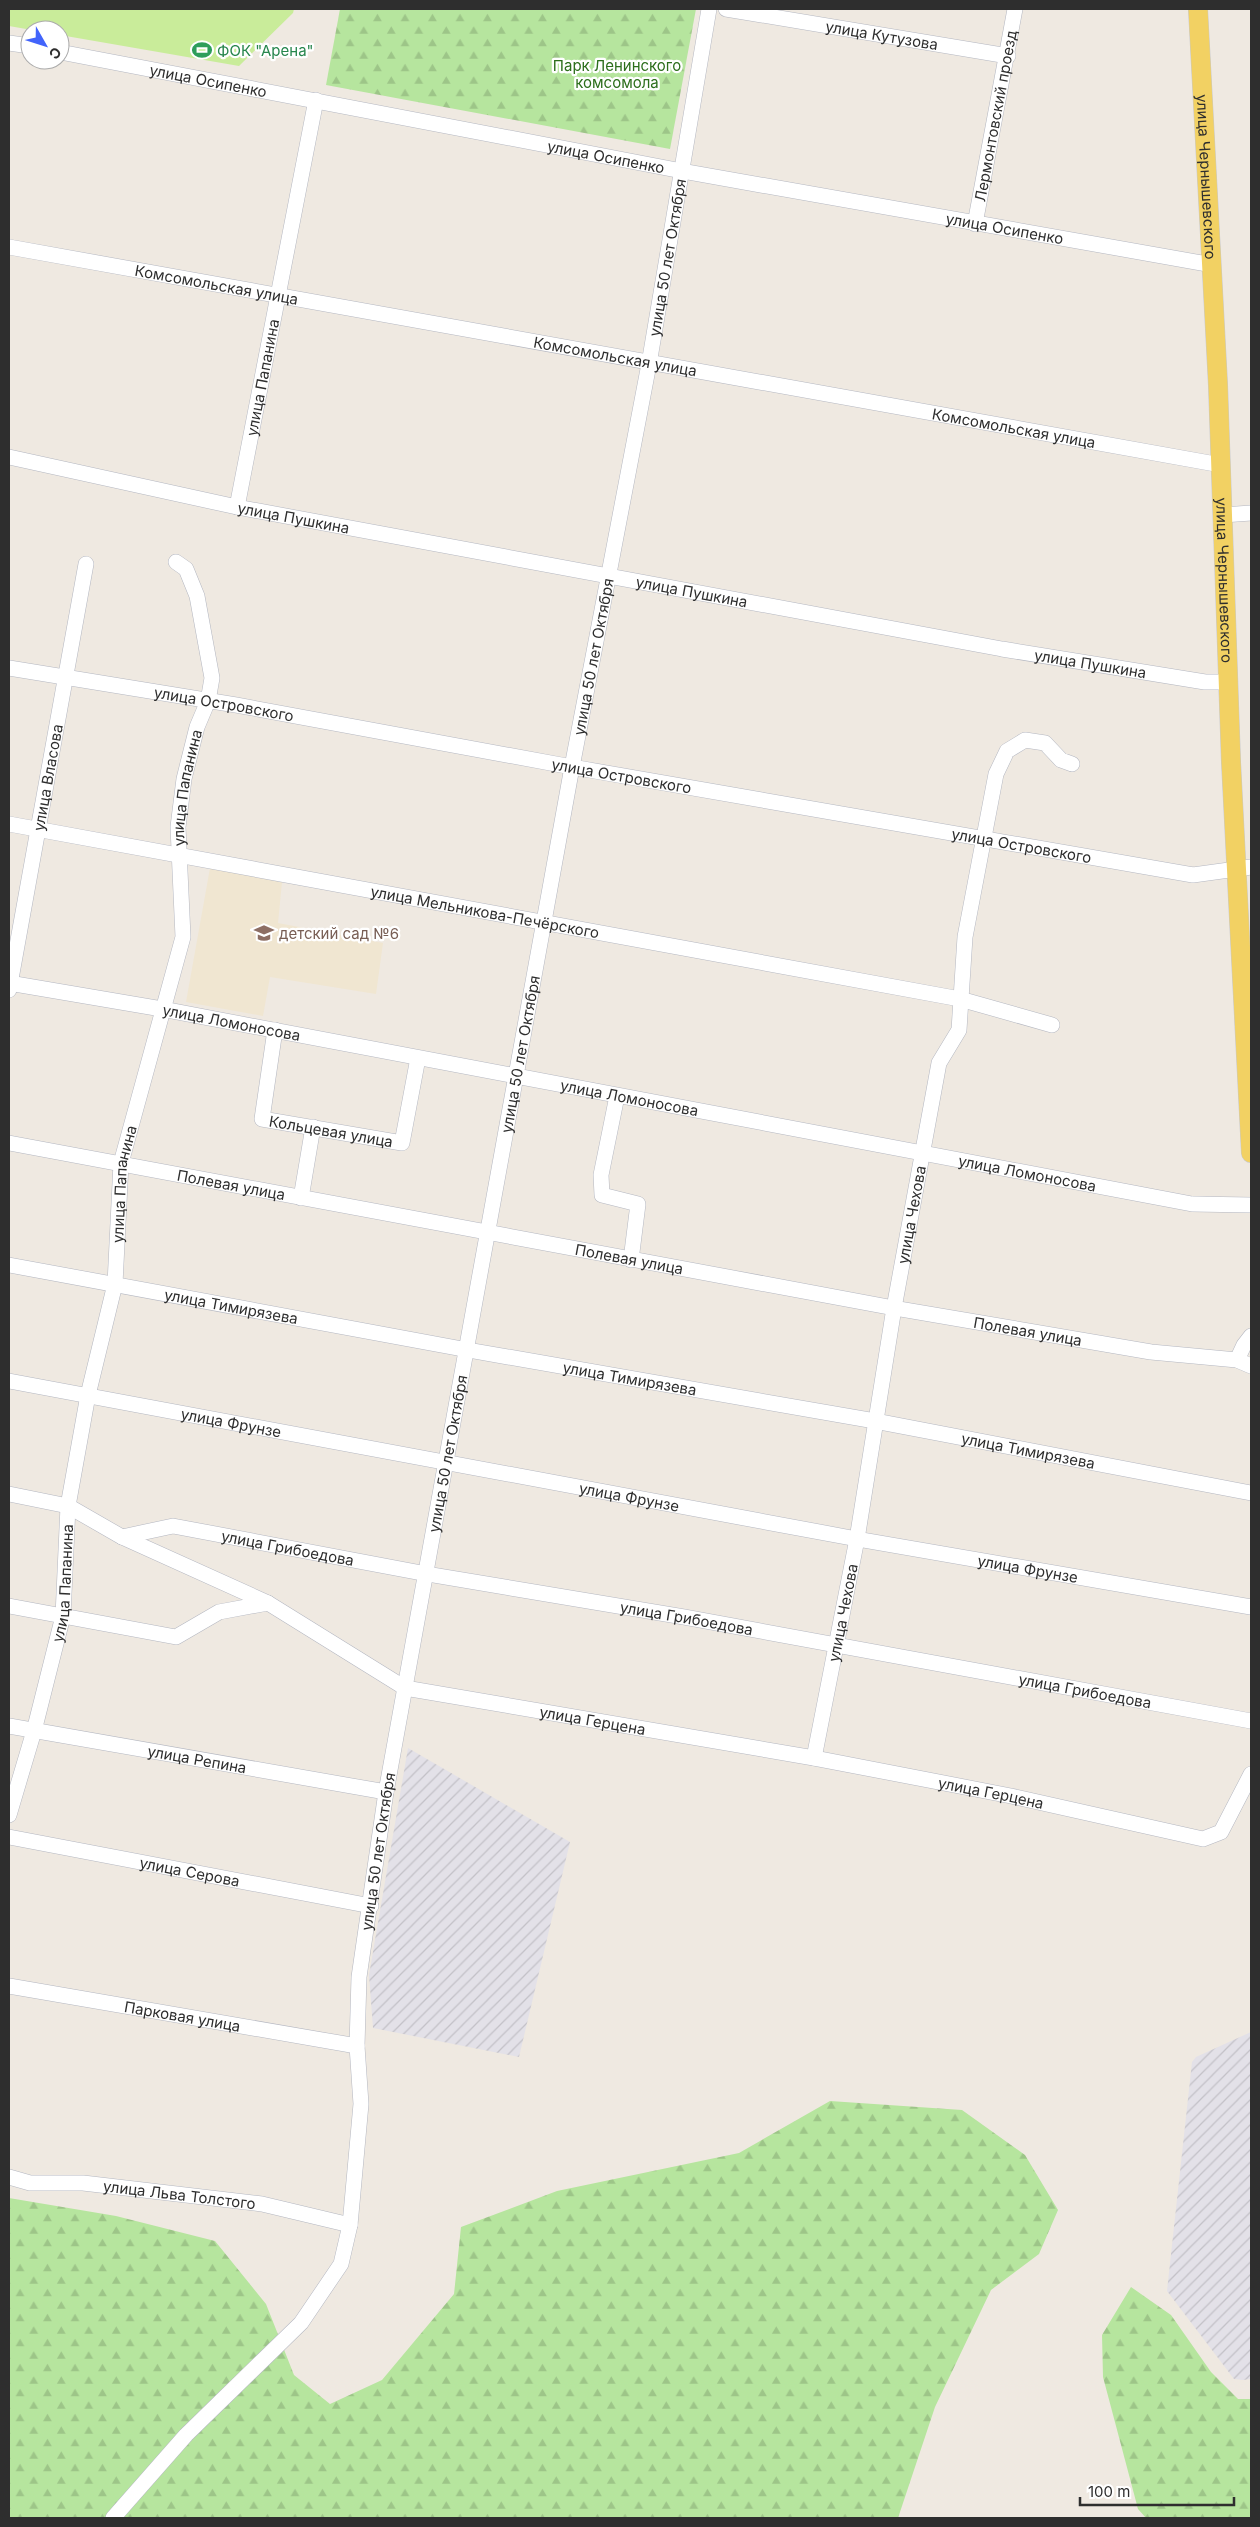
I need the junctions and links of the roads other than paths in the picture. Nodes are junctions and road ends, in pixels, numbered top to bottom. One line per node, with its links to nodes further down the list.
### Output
1 (709, 9): 8 (street, улица 50 лет Октября)
2 (726, 9): 6 (street, улица Кутузова)
3 (1015, 9): 6 (street, Лермонтовский проезд)
4 (1198, 9): 11 (main road, улица Чернышевского)
5 (70, 54): 7 (street, улица Осипенко)
6 (1008, 56): 9 (street, Лермонтовский проезд)
7 (316, 100): 8 (street, улица Осипенко); 12 (street, улица Папанина)
8 (682, 171): 9 (street, улица Осипенко); 13 (street, улица 50 лет Октября)
9 (975, 224): 11 (street, улица Осипенко)
10 (9, 248): 12 (street, Комсомольская улица)
11 (1213, 265): 15 (main road, улица Чернышевского)
12 (276, 296): 13 (street, Комсомольская улица); 16 (street, улица Папанина)
13 (649, 364): 15 (street, Комсомольская улица); 21 (street, улица 50 лет Октября)
14 (9, 457): 16 (street, улица Пушкина)
15 (1221, 465): 18 (main road, улица Чернышевского)
16 (237, 507): 21 (street, улица Пушкина)
17 (1251, 513): 18 (street)
18 (1223, 515): 24 (main road, улица Чернышевского)
19 (176, 562): 25 (street, улица Папанина)
20 (86, 564): 23 (street, улица Власова)
21 (608, 576): 24 (street, улица Пушкина); 27 (street, улица 50 лет Октября)
22 (9, 668): 23 (street, улица Островского)
23 (67, 677): 25 (street, улица Островского); 29 (street, улица Власова)
24 (1229, 682): 32 (main road, улица Чернышевского)
25 (208, 700): 27 (street, улица Островского); 31 (street, улица Папанина)
26 (1072, 764): 30 (street, улица Чехова)
27 (572, 767): 30 (street, улица Островского); 33 (street, улица 50 лет Октября)
28 (9, 824): 29 (street, улица Мельникова-Печёрского)
29 (38, 829): 31 (street, улица Мельникова-Печёрского); 34 (street, улица Власова)
30 (984, 839): 32 (street, улица Островского); 35 (street, улица Чехова)
31 (180, 854): 33 (street, улица Мельникова-Печёрского); 36 (street, улица Папанина)
32 (1243, 868): 44 (main road, улица Чернышевского)
33 (544, 922): 35 (street, улица Мельникова-Печёрского); 40 (street, улица 50 лет Октября)
34 (9, 986): 36 (street, улица Ломоносова)
35 (960, 999): 37 (street, улица Мельникова-Печёрского); 45 (street, улица Чехова)
36 (162, 1009): 38 (street, улица Ломоносова); 46 (street, улица Папанина)
37 (1052, 1025)
38 (275, 1030): 39 (street, улица Ломоносова); 42 (street, Кольцевая улица)
39 (418, 1058): 40 (street, улица Ломоносова); 42 (street, Кольцевая улица)
40 (517, 1077): 41 (street, улица Ломоносова); 49 (street, улица 50 лет Октября)
41 (617, 1096): 45 (street, улица Ломоносова); 50 (street)
42 (313, 1128): 47 (street)
43 (9, 1143): 46 (street, Полевая улица)
44 (1251, 1153)
45 (922, 1154): 48 (street, улица Ломоносова); 53 (street, улица Чехова)
46 (121, 1164): 47 (street, Полевая улица); 52 (street, улица Папанина)
47 (301, 1198): 49 (street, Полевая улица)
48 (1251, 1205)
49 (489, 1234): 50 (street, Полевая улица); 55 (street, улица 50 лет Октября)
50 (631, 1260): 53 (street, Полевая улица)
51 (9, 1265): 52 (street, улица Тимирязева)
52 (115, 1284): 55 (street, улица Тимирязева); 58 (street, улица Папанина)
53 (894, 1308): 56 (street, Полевая улица); 59 (street, улица Чехова)
54 (1251, 1336): 56 (street)
55 (468, 1350): 59 (street, улица Тимирязева); 60 (street, улица 50 лет Октября)
56 (1244, 1363)
57 (9, 1380): 58 (street, улица Фрунзе)
58 (88, 1395): 60 (street, улица Фрунзе); 63 (street, улица Папанина)
59 (875, 1421): 61 (street, улица Тимирязева); 65 (street, улица Чехова)
60 (448, 1461): 65 (street, улица Фрунзе); 66 (street, улица 50 лет Октября)
61 (1251, 1493)
62 (9, 1494): 63 (street)
63 (68, 1506): 64 (street, улица Герцена); 70 (street, улица Папанина)
64 (122, 1537): 66 (street, улица Грибоедова); 67 (street, улица Герцена)
65 (858, 1539): 69 (street, улица Фрунзе); 71 (street, улица Чехова)
66 (427, 1574): 71 (street, улица Грибоедова); 72 (street, улица 50 лет Октября)
67 (268, 1603): 70 (street); 72 (street, улица Герцена)
68 (9, 1606): 70 (street)
69 (1251, 1607)
70 (63, 1616): 75 (street, улица Папанина)
71 (835, 1646): 73 (street, улица Грибоедова); 76 (street, улица Чехова)
72 (405, 1688): 76 (street, улица Герцена); 78 (street, улица 50 лет Октября)
73 (1251, 1721)
74 (9, 1726): 75 (street, улица Репина)
75 (34, 1731): 78 (street, улица Репина); 79 (street, улица Папанина)
76 (814, 1758): 77 (street, улица Герцена)
77 (1251, 1774)
78 (386, 1792): 81 (street, улица 50 лет Октября)
79 (9, 1815)
80 (9, 1837): 81 (street, улица Серова)
81 (371, 1906): 83 (street, улица 50 лет Октября)
82 (9, 1986): 83 (street, Парковая улица)
83 (357, 2046): 85 (street, улица 50 лет Октября)
84 (9, 2177): 85 (street, улица Льва Толстого)
85 (350, 2225): 86 (street, улица 50 лет Октября)
86 (113, 2518)

